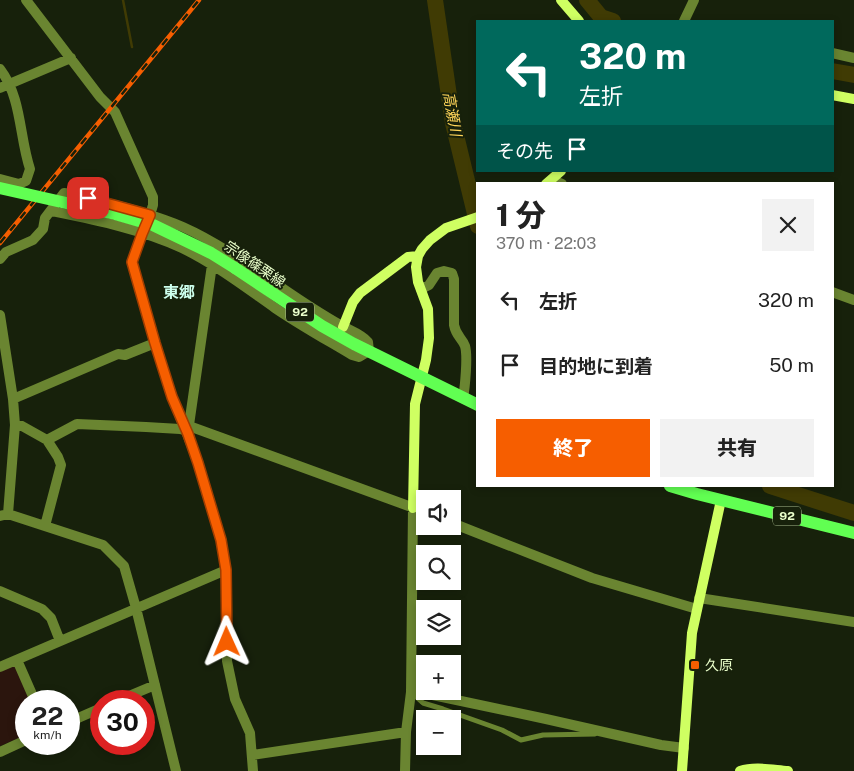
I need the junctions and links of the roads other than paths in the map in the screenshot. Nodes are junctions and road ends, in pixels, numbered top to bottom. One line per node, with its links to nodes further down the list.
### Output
1 (26, 0): 7 (street)
2 (561, 0): 4 (street)
3 (694, 0): 5 (street)
4 (578, 20)
5 (684, 20)
6 (834, 53): 8 (street)
7 (71, 58): 10 (street); 18 (street)
8 (854, 58)
9 (0, 69): 10 (street)
10 (4, 86): 14 (street)
11 (834, 95): 12 (street)
12 (854, 99)
13 (560, 172): 15 (street)
14 (0, 179)
15 (549, 182)
16 (0, 188): 30 (main road, 宗像篠栗線 / 92, bridge)
17 (51, 211): 18 (street); 20 (street); 22 (street)
18 (150, 215): 20 (street); 28 (street)
19 (476, 218): 21 (street)
20 (142, 234): 23 (street); 29 (street)
21 (418, 256): 24 (street); 28 (street)
22 (0, 259)
23 (212, 265): 30 (street); 36 (street)
24 (421, 289): 31 (street); 32 (street)
25 (834, 293): 26 (street)
26 (854, 300)
27 (0, 315): 33 (street)
28 (343, 327): 30 (street)
29 (155, 343): 33 (street); 36 (street)
30 (369, 351): 31 (main road, 宗像篠栗線 / 92)
31 (422, 377): 32 (main road, 宗像篠栗線 / 92); 40 (street)
32 (463, 398): 34 (main road, 宗像篠栗線 / 92)
33 (13, 399): 35 (street)
34 (476, 404)
35 (15, 425): 37 (street); 42 (street)
36 (187, 430): 37 (street); 40 (street); 46 (street)
37 (47, 440): 43 (street)
38 (674, 487): 39 (main road, 92)
39 (721, 500): 45 (main road, 92); 48 (street)
40 (413, 508): 41 (street); 58 (street)
41 (416, 509)
42 (4, 515): 43 (street)
43 (45, 526): 49 (street)
44 (461, 527): 50 (street)
45 (854, 533)
46 (226, 570): 49 (street); 64 (street)
47 (0, 590): 52 (street)
48 (699, 598): 50 (street); 51 (street)
49 (136, 608): 52 (street); 55 (street)
50 (696, 609): 62 (street)
51 (854, 622)
52 (60, 641): 53 (street)
53 (17, 660): 54 (street); 56 (street)
54 (0, 667)
55 (155, 685): 57 (street); 65 (street)
56 (30, 690)
57 (143, 690)
58 (412, 692): 59 (street); 60 (street); 60 (lane)
59 (406, 732): 64 (street); 67 (street)
60 (611, 734): 62 (street)
61 (15, 745): 63 (street)
62 (684, 748): 68 (street)
63 (0, 752)
64 (252, 755): 66 (street)
65 (176, 771)
66 (253, 771)
67 (405, 771)
68 (682, 771)
69 (740, 771): 70 (street)
70 (788, 771)

